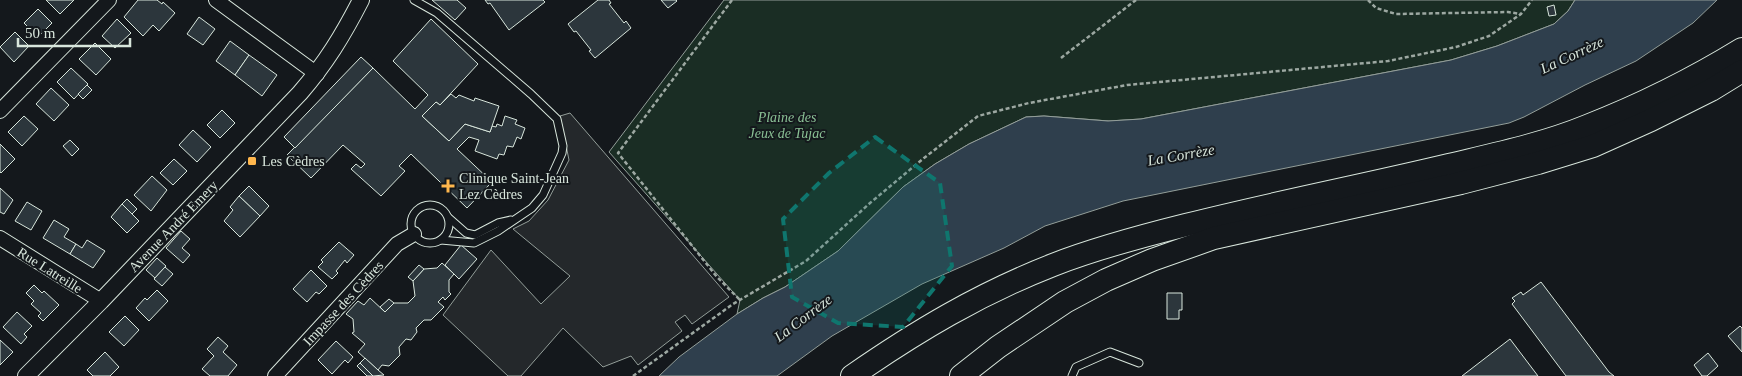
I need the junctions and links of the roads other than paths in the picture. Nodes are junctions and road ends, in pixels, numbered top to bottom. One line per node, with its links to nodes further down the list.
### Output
1 (109, 0): 8 (street)
2 (216, 0): 7 (street)
3 (361, 0): 7 (street, Avenue André Emery)
4 (414, 0): 10 (lane)
5 (1742, 49): 18 (highway)
6 (1742, 71): 19 (highway)
7 (317, 74): 14 (street, Avenue André Emery)
8 (0, 111)
9 (448, 218): 10 (lane); 11 (lane); 13 (lane)
10 (516, 219): 13 (lane)
11 (414, 234): 13 (lane); 17 (street, Impasse des Cèdres)
12 (0, 238): 14 (street, Rue Latreille)
13 (441, 240)
14 (100, 301): 16 (street, Avenue André Emery)
15 (1139, 363): 20 (lane)
16 (26, 376)
17 (275, 376)
18 (852, 376)
19 (961, 376)
20 (1072, 376)

